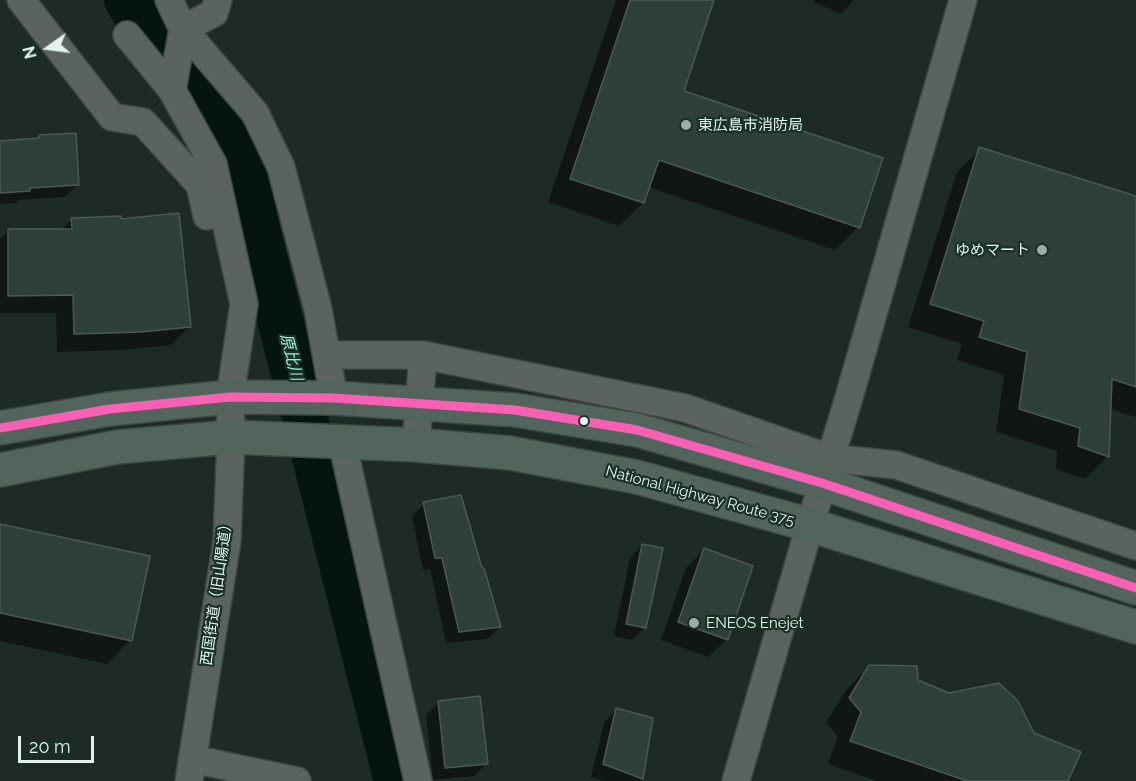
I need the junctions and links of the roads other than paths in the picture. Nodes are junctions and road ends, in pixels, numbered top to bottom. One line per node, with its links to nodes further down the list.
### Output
1 (21, 0): 8 (street)
2 (169, 0): 5 (street)
3 (218, 0): 5 (street)
4 (963, 0): 19 (street)
5 (183, 29): 7 (street); 9 (street)
6 (127, 35): 7 (street, 西国街道（旧山陽道）)
7 (172, 90): 8 (street, 西国街道（旧山陽道）)
8 (237, 270): 11 (street, 西国街道（旧山陽道）)
9 (328, 355): 10 (street); 12 (street)
10 (423, 355): 13 (street); 19 (street)
11 (230, 397): 12 (highway); 14 (highway); 15 (street, 西国街道（旧山陽道）)
12 (334, 398): 13 (highway)
13 (418, 403): 17 (street); 19 (highway)
14 (0, 428)
15 (231, 437): 16 (highway, National Highway Route 375); 18 (highway, National Highway Route 375); 24 (street, 西国街道（旧山陽道）)
16 (342, 441): 17 (highway, National Highway Route 375); 26 (street)
17 (416, 445): 20 (highway, National Highway Route 375)
18 (0, 470)
19 (826, 471): 20 (street); 21 (street); 22 (highway)
20 (810, 525): 23 (highway, National Highway Route 375); 27 (street)
21 (1136, 546)
22 (1136, 588)
23 (1136, 627)
24 (191, 770): 25 (street)
25 (297, 781)
26 (418, 781)
27 (736, 781)

